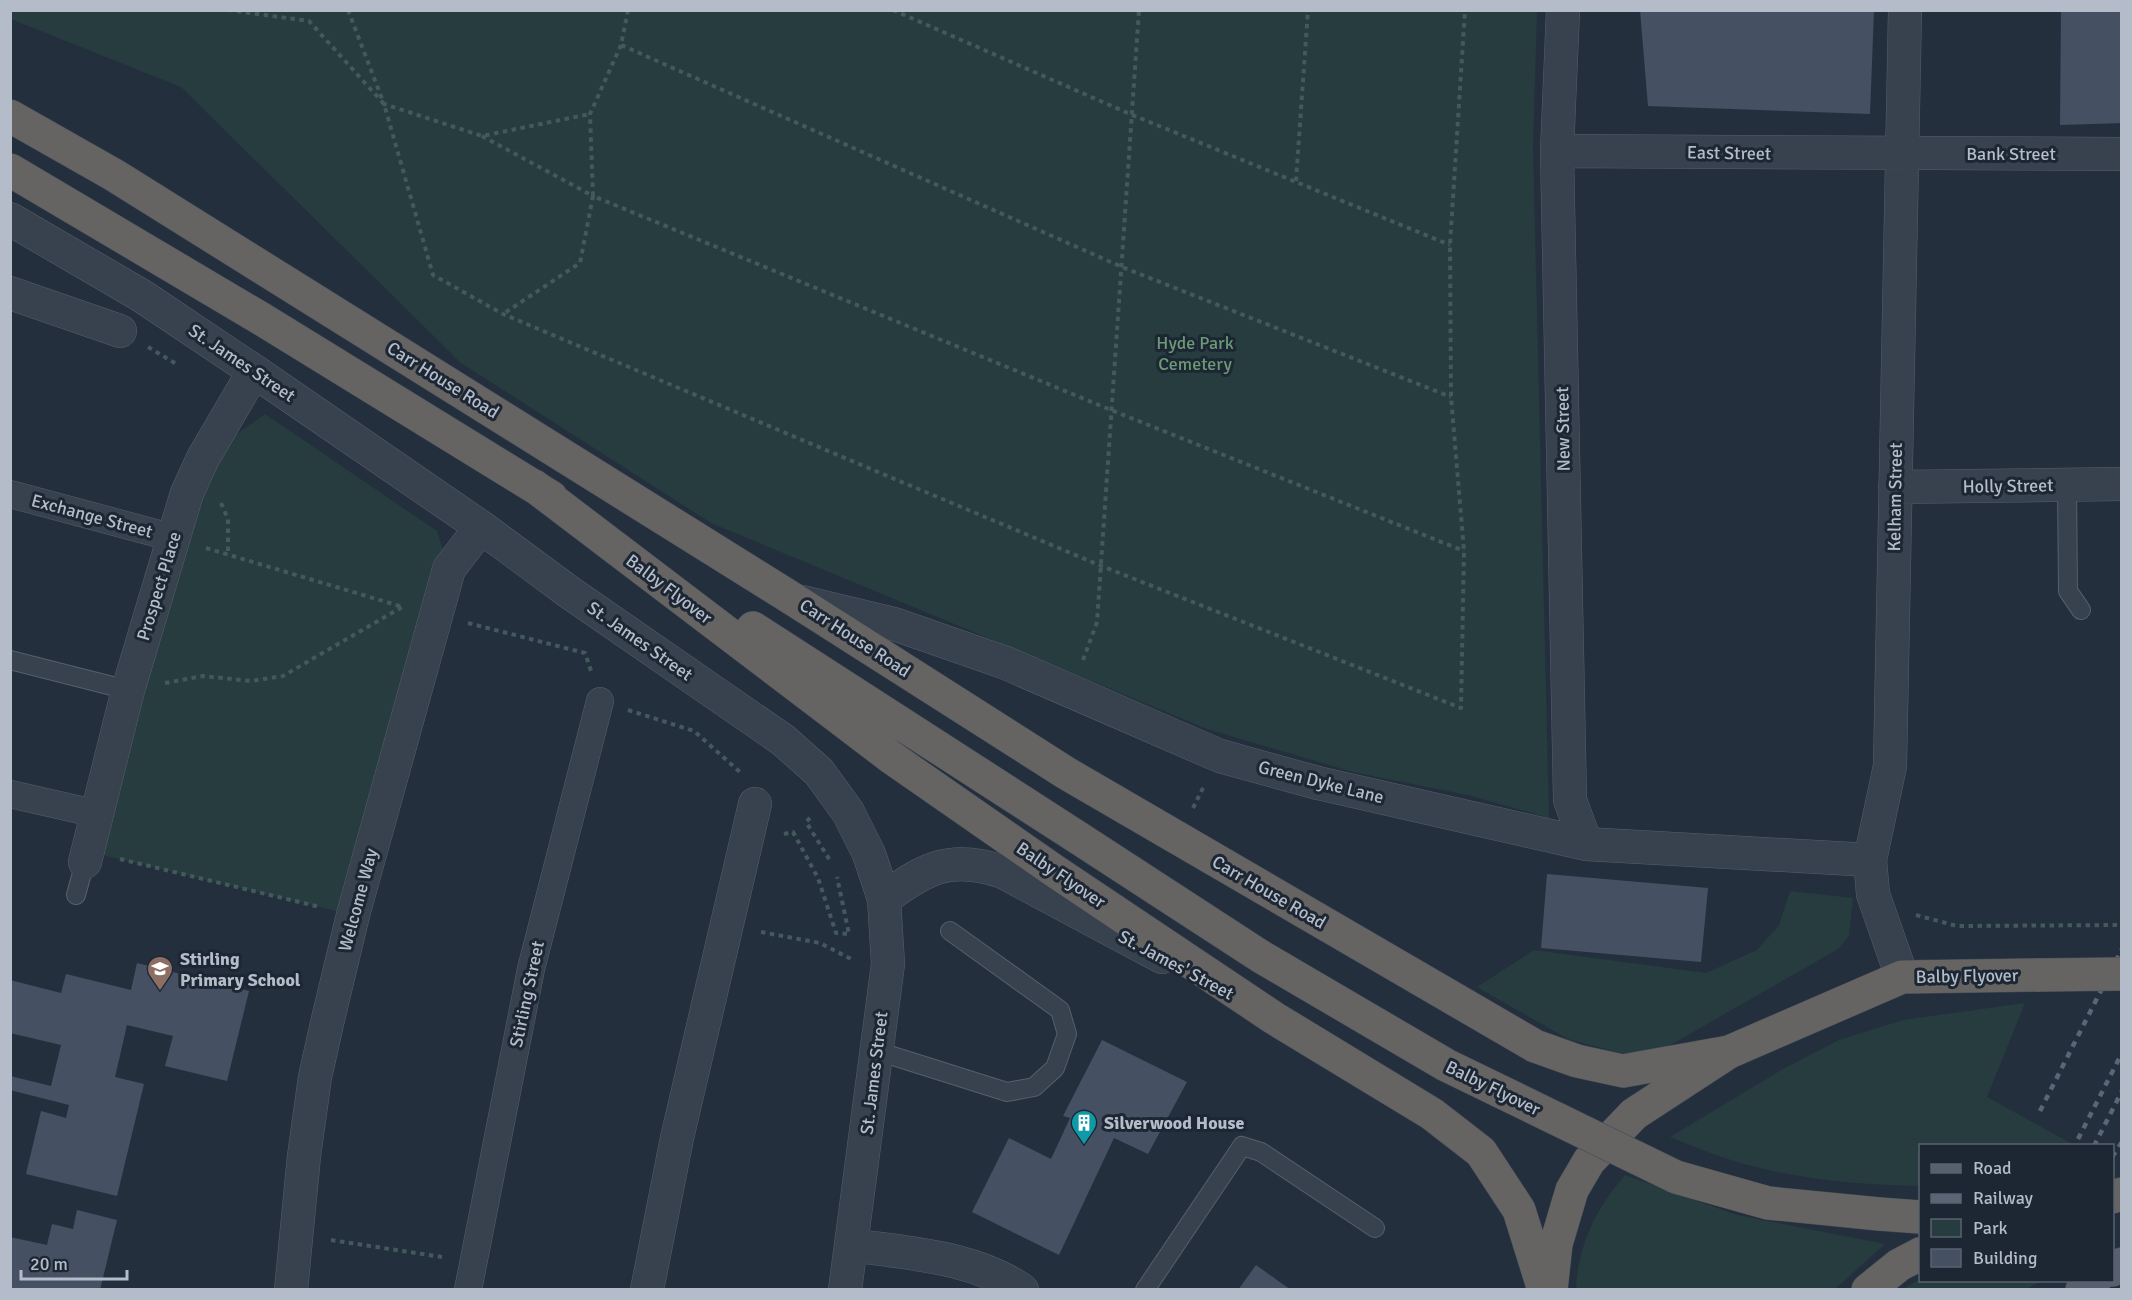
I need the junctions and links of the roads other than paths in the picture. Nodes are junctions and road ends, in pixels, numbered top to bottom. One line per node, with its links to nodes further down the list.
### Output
1 (1563, 10): 4 (street, New Street)
2 (1905, 10): 5 (street, Kelham Street)
3 (10, 116): 19 (highway, Carr House Road)
4 (1557, 151): 5 (street, East Street); 27 (street, New Street)
5 (1901, 154): 6 (street, Bank Street); 15 (street, Kelham Street)
6 (2121, 154)
7 (10, 170): 14 (highway)
8 (10, 219): 11 (street, St. James Street)
9 (10, 292): 10 (street)
10 (120, 331)
11 (254, 371): 17 (street, St. James Street); 18 (street, Prospect Place)
12 (2121, 484): 13 (street, Holly Street)
13 (2067, 485): 15 (street, Holly Street); 20 (lane)
14 (534, 486): 35 (highway, Balby Flyover); 38 (highway, Balby Flyover, bridge)
15 (1895, 487): 29 (street, Kelham Street)
16 (10, 494): 18 (street, Exchange Street)
17 (481, 527): 31 (street, St. James Street); 42 (street, Welcome Way)
18 (174, 538): 22 (street, Prospect Place)
19 (796, 601): 27 (street, Green Dyke Lane); 37 (highway, Carr House Road)
20 (2080, 610)
21 (10, 660): 22 (lane)
22 (128, 690): 26 (street, Prospect Place)
23 (600, 701): 43 (street, Stirling Street)
24 (10, 794): 26 (street)
25 (755, 804): 44 (street)
26 (98, 814): 28 (street, Prospect Place)
27 (1586, 844): 29 (street, Green Dyke Lane)
28 (88, 857): 30 (lane)
29 (1870, 860): 34 (street, Kelham Street)
30 (76, 895)
31 (884, 899): 35 (street, St. James' Street); 36 (street, St. James Street)
32 (950, 931): 36 (lane)
33 (2121, 974): 34 (highway, Balby Flyover, bridge)
34 (1902, 977): 37 (highway, Balby Flyover)
35 (1274, 1018): 48 (highway, Balby Flyover)
36 (877, 1051): 40 (street, St. James Street)
37 (1729, 1052): 49 (highway, Balby Flyover)
38 (1919, 1216)
39 (1375, 1228): 47 (lane)
40 (852, 1245): 45 (street, St. James Street); 46 (street)
41 (1919, 1255): 50 (highway)
42 (291, 1290)
43 (468, 1290)
44 (647, 1290)
45 (846, 1290)
46 (1022, 1290)
47 (1145, 1290)
48 (1544, 1290)
49 (1551, 1290)
50 (1868, 1290)

